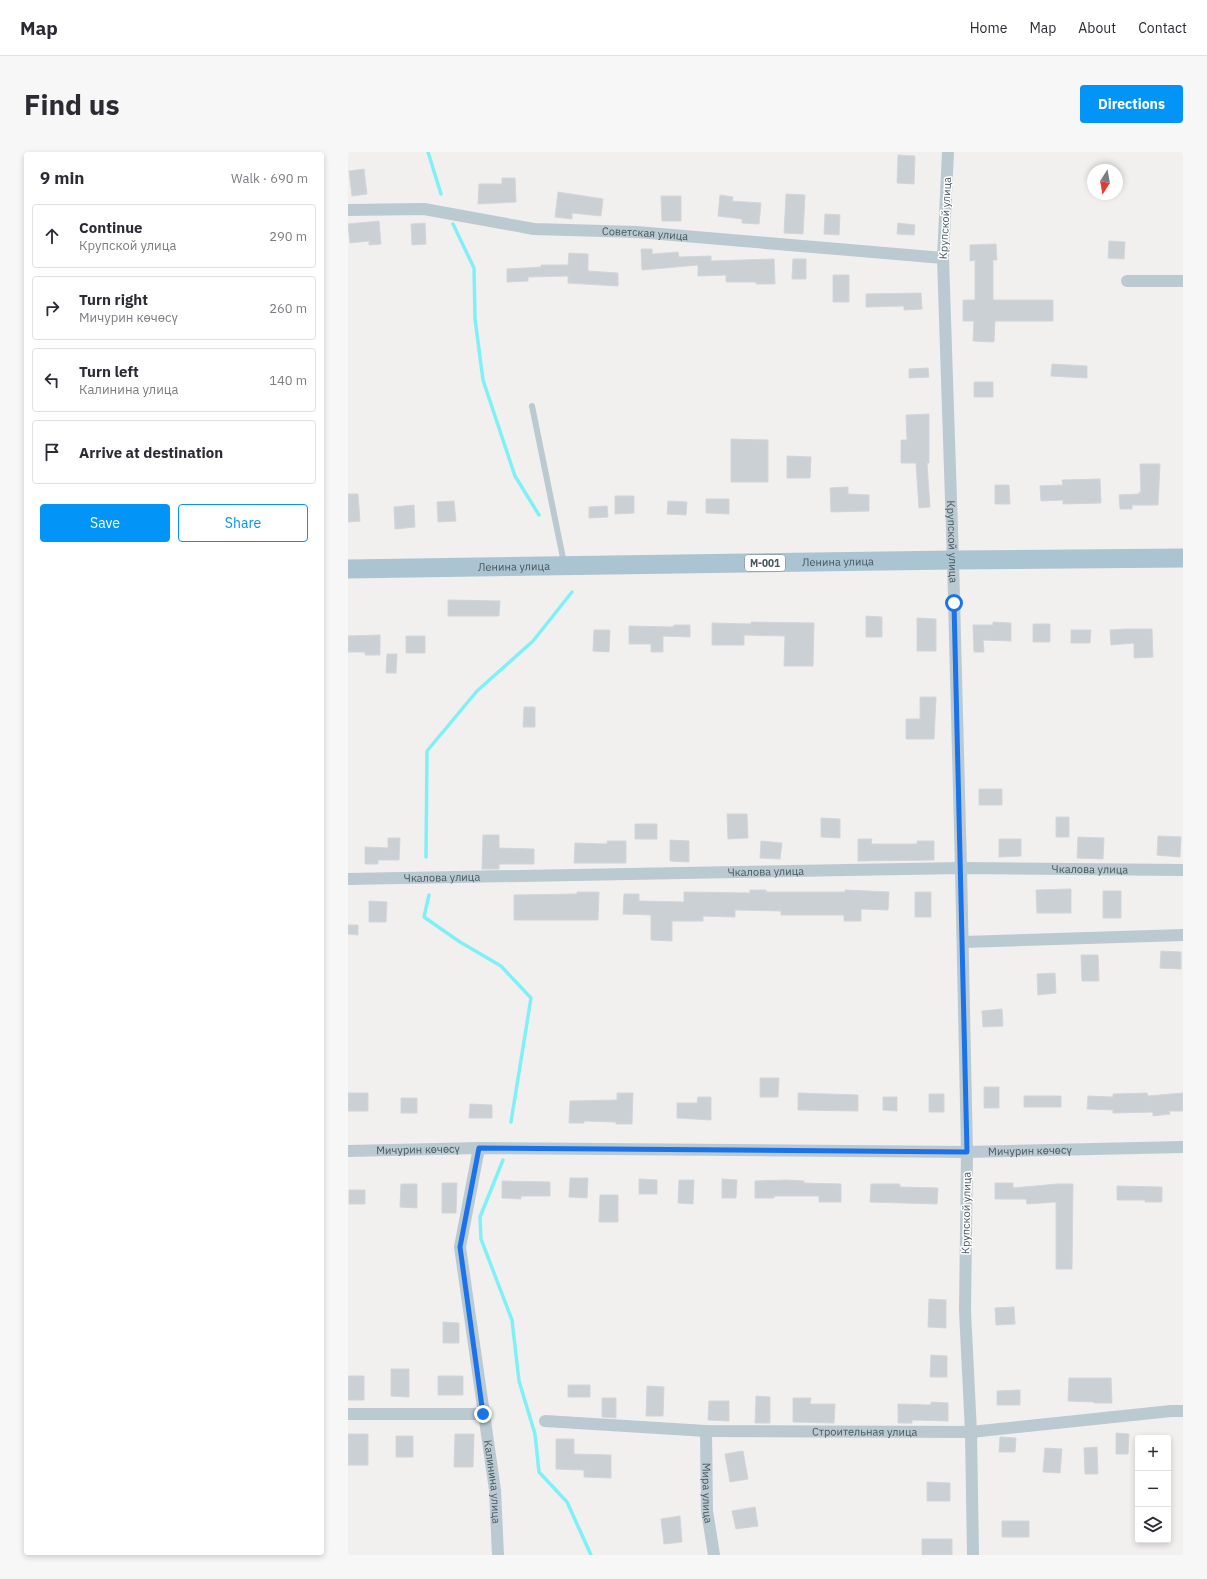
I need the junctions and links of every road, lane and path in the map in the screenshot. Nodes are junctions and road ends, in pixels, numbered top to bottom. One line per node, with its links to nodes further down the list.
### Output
1 (948, 152): 3 (street, Крупской улица)
2 (348, 210): 3 (street, Советская улица)
3 (943, 258): 8 (street, Крупской улица)
4 (1127, 281): 5 (street)
5 (1183, 281)
6 (532, 406): 9 (lane)
7 (1183, 558): 8 (main road, Ленина улица / М-001)
8 (954, 560): 9 (main road, Ленина улица / М-001); 11 (street, Крупской улица)
9 (564, 566): 10 (main road, Ленина улица / М-001)
10 (348, 569)
11 (961, 868): 12 (street, Чкалова улица); 13 (street, Чкалова улица); 15 (street, Крупской улица)
12 (1183, 870)
13 (348, 879)
14 (1183, 935): 15 (street)
15 (962, 942): 19 (street, Крупской улица)
16 (1183, 1147): 19 (street, Мичурин көчөсү)
17 (479, 1148): 18 (street, Мичурин көчөсү); 19 (street, Мичурин көчөсү); 22 (street, Калинина улица)
18 (348, 1151)
19 (967, 1152): 25 (street, Крупской улица)
20 (1183, 1411): 25 (street, Строительная улица)
21 (348, 1414): 22 (street)
22 (483, 1414): 26 (street, Калинина улица)
23 (545, 1421): 24 (street, Строительная улица)
24 (706, 1431): 25 (street, Строительная улица); 27 (street, Мира улица)
25 (971, 1432): 28 (street, Крупской улица)
26 (498, 1555)
27 (714, 1555)
28 (973, 1555)

